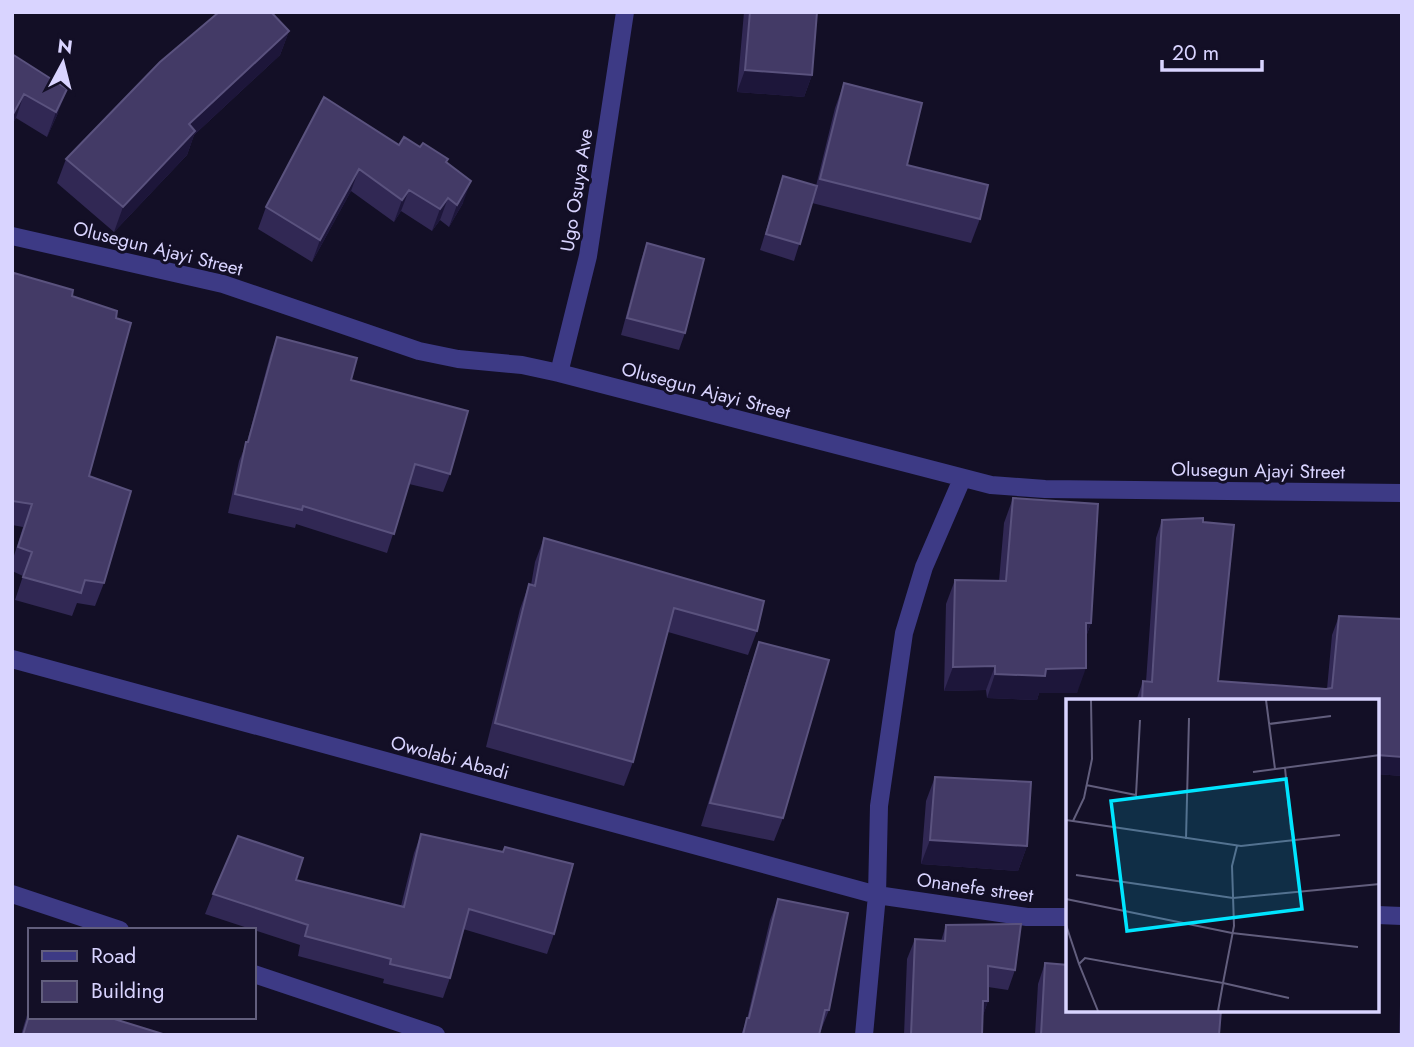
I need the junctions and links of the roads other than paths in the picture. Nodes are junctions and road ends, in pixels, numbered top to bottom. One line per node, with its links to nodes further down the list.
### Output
1 (625, 12): 3 (street, Ugo Osuya Ave)
2 (12, 236): 3 (street, Olusegun Ajayi Street)
3 (559, 373): 4 (street, Olusegun Ajayi Street)
4 (962, 479): 5 (street, Olusegun Ajayi Street); 8 (street)
5 (1402, 493)
6 (12, 659): 8 (street, Owolabi Abadi)
7 (12, 894): 12 (street)
8 (877, 895): 11 (street, Onanefe street); 15 (street)
9 (1379, 915): 10 (street)
10 (1402, 916)
11 (1066, 917)
12 (114, 928)
13 (256, 975): 14 (street)
14 (436, 1035)
15 (864, 1035)

